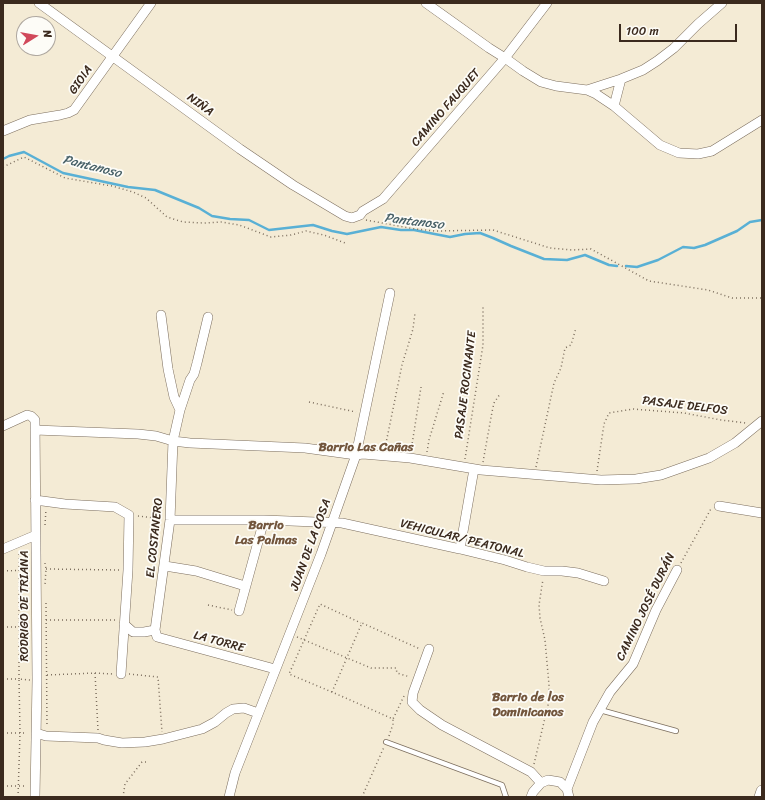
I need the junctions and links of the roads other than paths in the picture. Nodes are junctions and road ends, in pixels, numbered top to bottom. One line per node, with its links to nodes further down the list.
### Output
1 (39, 3): 6 (street, NIÑA)
2 (151, 3): 6 (street, GIOIA)
3 (426, 3): 7 (street)
4 (547, 3): 7 (street, CAMINO FAUQUET)
5 (722, 3): 8 (street)
6 (113, 56): 12 (street, GIOIA); 13 (street, NIÑA)
7 (505, 58): 9 (street); 13 (street, CAMINO FAUQUET)
8 (621, 79): 9 (street); 10 (street)
9 (587, 90): 10 (street)
10 (614, 106): 11 (street)
11 (762, 120)
12 (3, 131)
13 (352, 218)
14 (390, 293): 22 (street, JUAN DE LA COSA)
15 (161, 315): 17 (street)
16 (208, 317): 17 (street)
17 (180, 410): 21 (street)
18 (760, 422): 23 (street)
19 (3, 426): 20 (street, RODRIGO DE TRIANA)
20 (35, 430): 21 (street); 24 (street, RODRIGO DE TRIANA)
21 (174, 441): 22 (street); 27 (street, EL COSTANERO)
22 (356, 455): 23 (street); 29 (street, JUAN DE LA COSA)
23 (477, 469): 32 (street)
24 (36, 500): 30 (street, RODRIGO DE TRIANA); 38 (street)
25 (719, 506): 26 (street)
26 (762, 513)
27 (170, 520): 28 (street, VEHICULAR/ PEATONAL); 33 (street, EL COSTANERO)
28 (264, 520): 29 (street, VEHICULAR/ PEATONAL); 36 (street)
29 (332, 522): 32 (street, VEHICULAR/ PEATONAL); 43 (street, JUAN DE LA COSA)
30 (36, 536): 31 (street); 48 (street, RODRIGO DE TRIANA)
31 (3, 549)
32 (460, 549): 35 (street, VEHICULAR/ PEATONAL)
33 (165, 566): 36 (street); 40 (street, EL COSTANERO)
34 (677, 570): 45 (street, CAMINO JOSÉ DURÁN)
35 (604, 581)
36 (245, 586): 37 (street)
37 (240, 611)
38 (124, 622): 39 (street); 41 (street)
39 (133, 632): 40 (street); 41 (street)
40 (156, 634): 43 (street, LA TORRE)
41 (122, 647): 44 (street)
42 (426, 650): 50 (street)
43 (275, 670): 46 (street, JUAN DE LA COSA)
44 (121, 674)
45 (600, 710): 47 (lane); 52 (street, CAMINO JOSÉ DURÁN)
46 (258, 713): 48 (street); 54 (street, JUAN DE LA COSA)
47 (676, 731)
48 (36, 733): 53 (street, RODRIGO DE TRIANA)
49 (386, 742): 55 (lane)
50 (541, 783): 52 (street, CAMINO JOSÉ DURÁN); 56 (street)
51 (762, 791): 57 (street)
52 (568, 793)
53 (35, 797)
54 (229, 797)
55 (506, 797)
56 (531, 797)
57 (760, 797)

